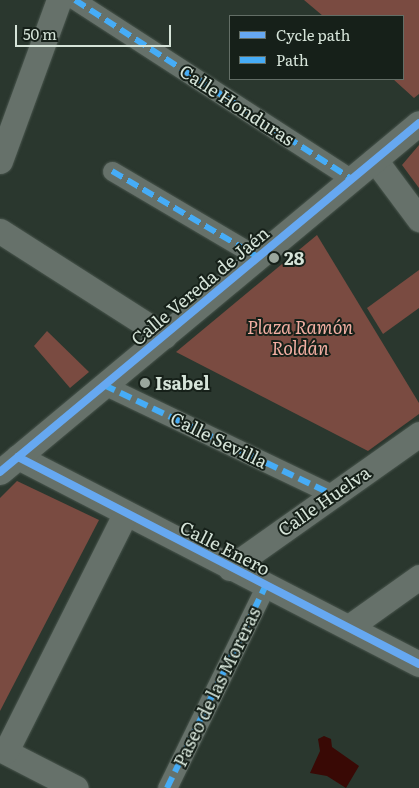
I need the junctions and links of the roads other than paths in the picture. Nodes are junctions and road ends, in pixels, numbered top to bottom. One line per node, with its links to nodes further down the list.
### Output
1 (60, 0): 4 (street)
2 (75, 0): 8 (street, Calle Honduras)
3 (419, 123): 5 (street, Calle Vereda de Jaén)
4 (7, 131): 6 (street)
5 (375, 160): 8 (street, Calle Vereda de Jaén); 9 (street)
6 (0, 161)
7 (112, 171): 11 (street)
8 (350, 178): 11 (street, Calle Vereda de Jaén)
9 (419, 218)
10 (0, 231): 12 (street)
11 (258, 257): 12 (street, Calle Vereda de Jaén)
12 (164, 336): 13 (street, Calle Vereda de Jaén)
13 (104, 385): 15 (street, Calle Vereda de Jaén); 16 (street, Calle Sevilla)
14 (419, 434): 16 (street, Calle Huelva)
15 (9, 465): 17 (street, Calle Enero)
16 (334, 495): 18 (street, Calle Huelva)
17 (125, 514): 18 (street, Calle Enero); 23 (street)
18 (230, 568): 20 (street, Calle Enero)
19 (419, 577): 21 (street)
20 (266, 585): 21 (street, Calle Enero); 25 (street, Paseo de las Moreras)
21 (349, 626): 22 (street, Calle Enero)
22 (419, 664)
23 (3, 750): 24 (street)
24 (76, 788)
25 (167, 788)

